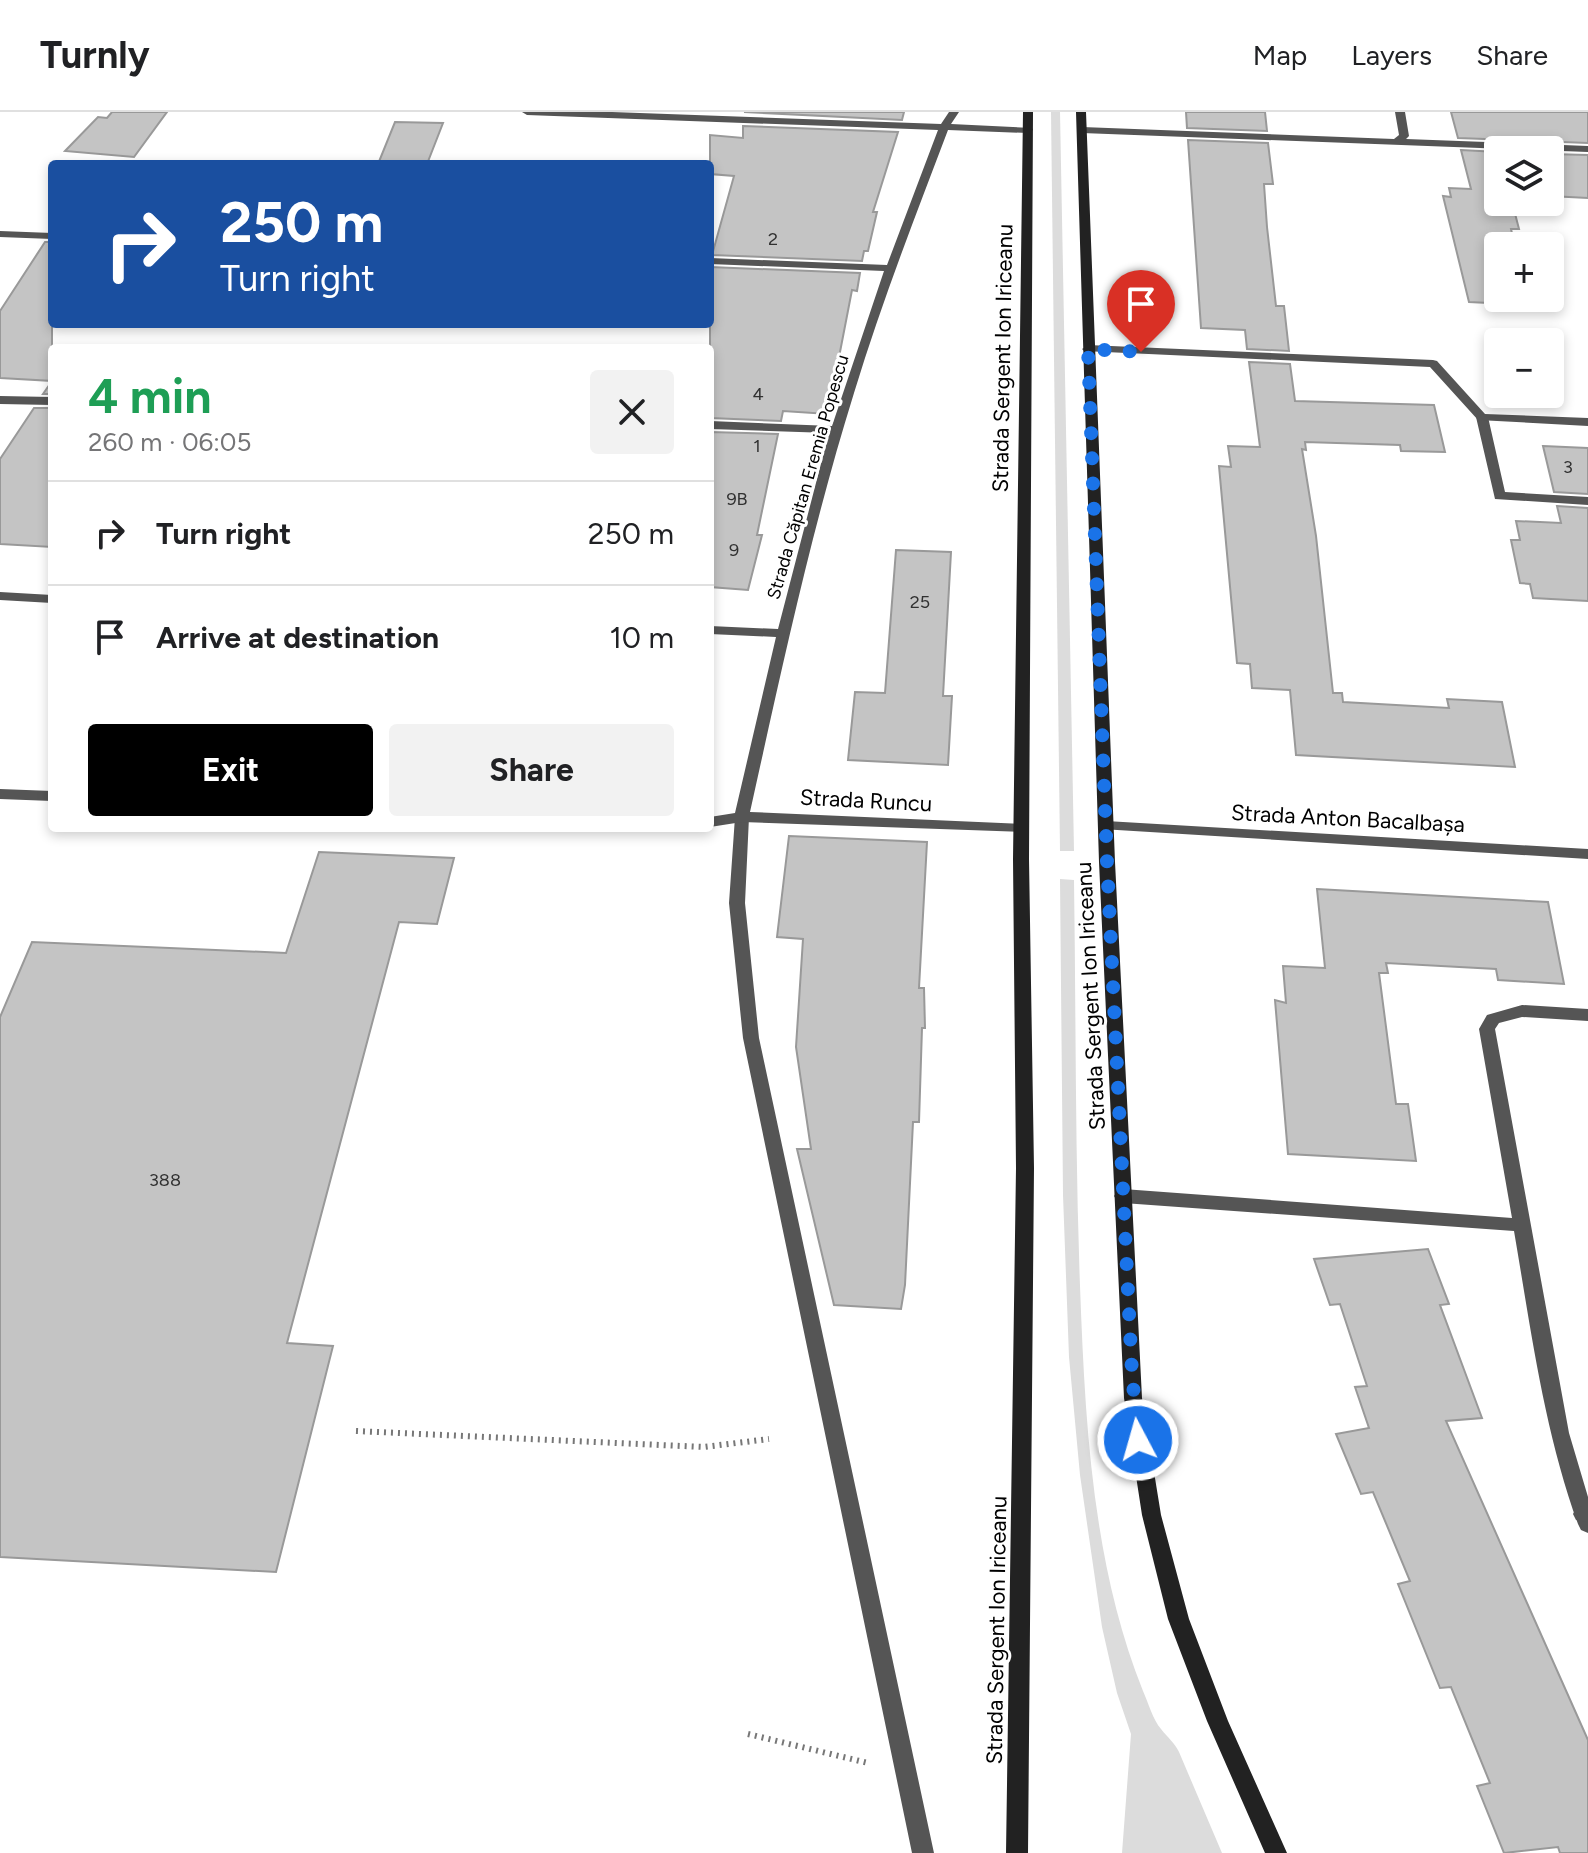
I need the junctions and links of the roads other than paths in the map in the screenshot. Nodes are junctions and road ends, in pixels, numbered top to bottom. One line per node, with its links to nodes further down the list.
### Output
1 (527, 112): 6 (street)
2 (954, 112): 6 (street, Strada Căpitan Eremia Popescu)
3 (1028, 112): 7 (main road, Strada Sergent Ion Iriceanu)
4 (1081, 112): 8 (main road, Strada Sergent Ion Iriceanu)
5 (1400, 112): 9 (street)
6 (944, 127): 7 (street); 14 (street, Strada Căpitan Eremia Popescu)
7 (1028, 130): 32 (main road, Strada Sergent Ion Iriceanu)
8 (1082, 130): 9 (street); 15 (main road, Strada Sergent Ion Iriceanu)
9 (1396, 142): 10 (street)
10 (1588, 149)
11 (0, 234): 12 (street)
12 (48, 236)
13 (714, 261): 14 (street)
14 (890, 268): 21 (street, Strada Căpitan Eremia Popescu)
15 (1088, 349): 18 (street); 31 (main road, Strada Sergent Ion Iriceanu)
16 (0, 400): 17 (street)
17 (48, 401)
18 (1482, 417): 19 (street); 22 (street)
19 (1588, 422)
20 (714, 425): 21 (street)
21 (836, 430): 26 (street, Strada Căpitan Eremia Popescu)
22 (1588, 501)
23 (0, 596): 24 (street)
24 (48, 599)
25 (714, 630): 26 (street)
26 (783, 633): 29 (street, Strada Căpitan Eremia Popescu)
27 (0, 794): 28 (street)
28 (48, 796)
29 (742, 817): 30 (street, Strada Runcu); 32 (street, Strada Runcu); 38 (street, Strada Căpitan Eremia Popescu)
30 (714, 821)
31 (1106, 826): 33 (street, Strada Anton Bacalbașa); 35 (main road, Strada Sergent Ion Iriceanu)
32 (1021, 829): 39 (main road, Strada Sergent Ion Iriceanu)
33 (1588, 854)
34 (1588, 1015): 36 (street)
35 (1123, 1196): 36 (street); 40 (main road, Strada Sergent Ion Iriceanu)
36 (1520, 1225): 37 (street)
37 (1586, 1517)
38 (923, 1853)
39 (1017, 1853)
40 (1276, 1853)

